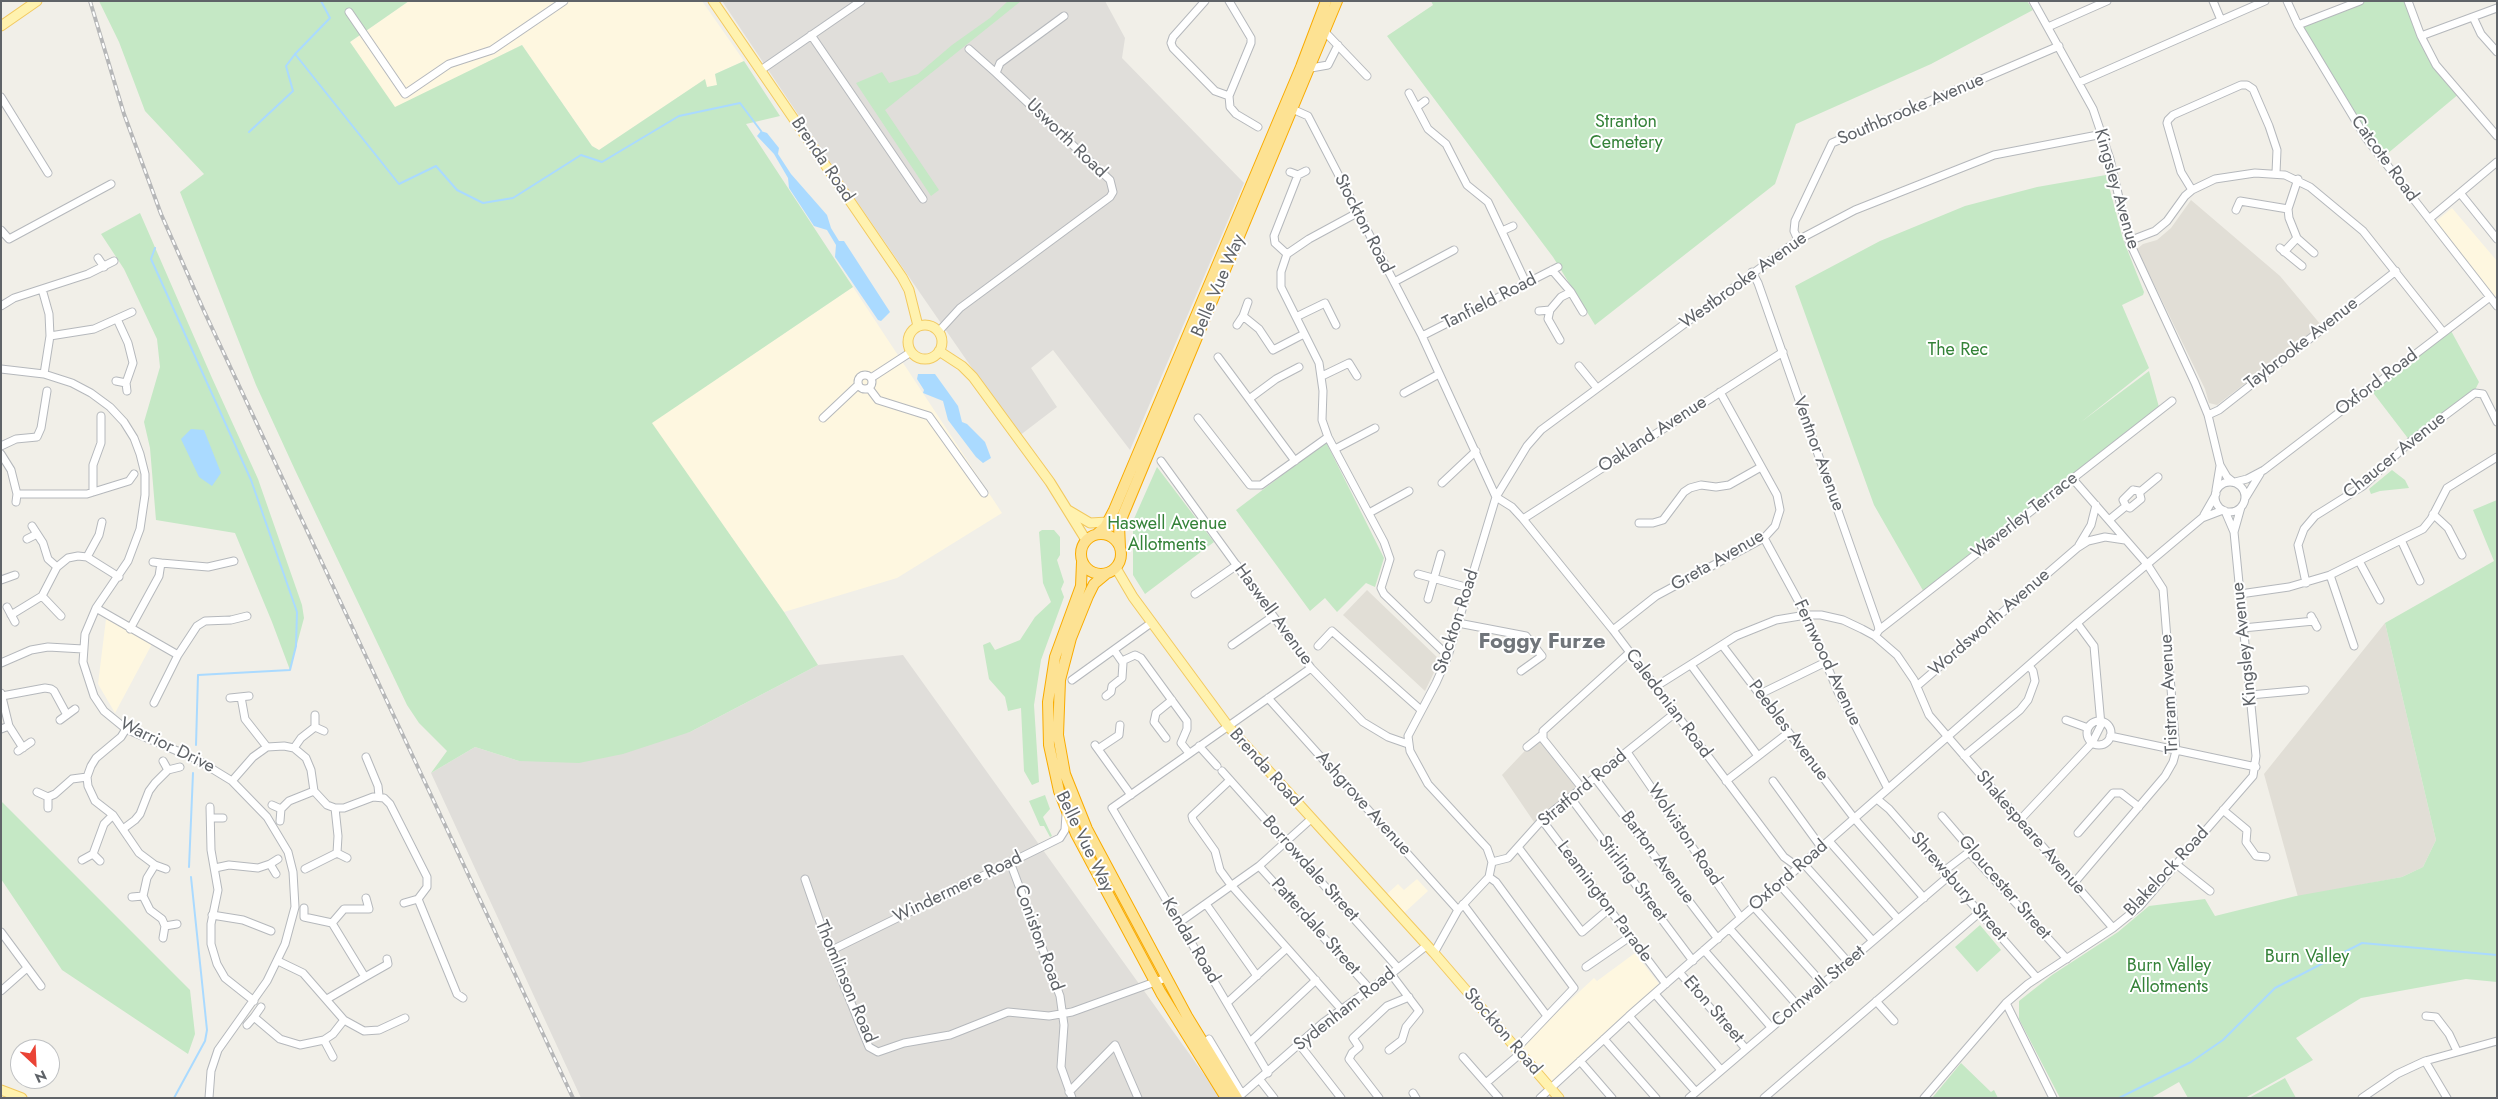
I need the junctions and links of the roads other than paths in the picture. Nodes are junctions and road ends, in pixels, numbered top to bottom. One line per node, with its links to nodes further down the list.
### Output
1 (37, 1): 22 (main road)
2 (564, 1): 17 (street)
3 (713, 1): 34 (main road, Brenda Road)
4 (861, 1): 27 (street)
5 (1205, 1): 39 (street)
6 (1230, 1): 39 (street)
7 (1326, 1): 42 (highway)
8 (1338, 1): 26 (highway)
9 (2032, 1): 24 (street, Kingsley Avenue)
10 (2107, 1): 24 (street)
11 (2213, 1): 20 (street)
12 (2265, 1): 20 (street)
13 (2287, 1): 23 (street, Catcote Road)
14 (2360, 1): 23 (street)
15 (2408, 1): 28 (street)
16 (2497, 8): 19 (street)
17 (349, 12)
18 (1064, 16): 21 (street)
19 (2473, 17): 28 (street); 32 (street)
20 (2222, 20): 37 (street)
21 (1055, 22): 25 (street); 35 (street)
22 (1, 26)
23 (2298, 26): 63 (street, Catcote Road)
24 (2048, 27): 30 (street, Kingsley Avenue)
25 (1060, 29)
26 (1327, 30): 29 (street); 33 (highway, Belle Vue Way)
27 (811, 35): 34 (street); 59 (street)
28 (2420, 36): 48 (street)
29 (1338, 45): 33 (street); 36 (street)
30 (2059, 46): 37 (street, Kingsley Avenue); 69 (street, Southbrooke Avenue)
31 (969, 49): 35 (street)
32 (2497, 52)
33 (1311, 68): 42 (highway, Belle Vue Way)
34 (761, 70): 97 (main road, Brenda Road)
35 (996, 74): 98 (street, Usworth Road)
36 (1367, 76)
37 (2080, 82): 47 (street, Kingsley Avenue)
38 (1409, 93): 43 (street)
39 (1229, 96): 45 (street)
40 (1, 97): 52 (street)
41 (1425, 101): 43 (street)
42 (1289, 107): 62 (street, Stockton Road); 170 (highway); 184 (highway, Belle Vue Way)
43 (1417, 107): 66 (street)
44 (1251, 113): 45 (street)
45 (1247, 120): 46 (street)
46 (1258, 127)
47 (2103, 134): 69 (street, Westbrooke Avenue); 70 (street, Kingsley Avenue)
48 (2497, 136)
49 (2497, 162): 58 (street)
50 (1306, 171): 54 (street)
51 (1290, 172): 54 (street)
52 (48, 173)
53 (2276, 174): 55 (street); 57 (street); 57 (street)
54 (1298, 175): 73 (street)
55 (2298, 179): 60 (street); 78 (street)
56 (111, 184): 65 (street)
57 (2192, 190): 70 (street)
58 (2460, 193): 63 (street); 68 (street)
59 (924, 199)
60 (2288, 209): 61 (street); 67 (street)
61 (2236, 210)
62 (1358, 213): 73 (street); 80 (street, Stockton Road)
63 (2429, 219): 84 (street, Catcote Road)
64 (1514, 226): 66 (street)
65 (1, 230)
66 (1502, 231): 81 (street)
67 (2296, 238): 72 (street); 76 (street)
68 (2497, 239)
69 (1798, 240): 79 (street, Westbrooke Avenue)
70 (2129, 241): 127 (street, Kingsley Avenue)
71 (1454, 250): 80 (street)
72 (2314, 253)
73 (1287, 254): 93 (street)
74 (98, 258): 77 (street)
75 (114, 262): 77 (street)
76 (2302, 266)
77 (104, 267): 82 (street)
78 (2396, 271): 99 (street); 127 (street, Taybrooke Avenue)
79 (1752, 272): 106 (street, Ventnor Avenue); 120 (street, Westbrooke Avenue)
80 (1394, 282): 102 (street, Stockton Road)
81 (1526, 283): 83 (street, Tanfield Road); 102 (street, Tanfield Road)
82 (42, 289): 86 (street); 101 (street)
83 (1571, 292): 88 (street); 91 (street)
84 (2490, 297): 87 (street, Catcote Road); 99 (street, Oxford Road)
85 (1248, 302): 92 (street)
86 (1, 306)
87 (2497, 306)
88 (1550, 310): 90 (street); 103 (street)
89 (132, 312): 94 (street)
90 (1539, 312)
91 (1583, 312)
92 (1244, 316): 95 (street); 100 (street)
93 (1296, 317): 96 (street); 100 (street)
94 (117, 320): 101 (street); 117 (street)
95 (1237, 325)
96 (1336, 325)
97 (918, 326): 98 (main road); 104 (main road)
98 (939, 331): 105 (main road)
99 (2443, 332): 143 (street, Oxford Road)
100 (1304, 334): 113 (street)
101 (50, 336): 111 (street)
102 (1422, 336): 112 (street, Stockton Road)
103 (1560, 340)
104 (911, 352): 105 (main road); 115 (street)
105 (939, 352): 161 (main road)
106 (1783, 352): 123 (street, Oakland Avenue); 228 (street, Ventnor Avenue)
107 (1218, 358): 125 (street)
108 (1579, 366): 120 (street)
109 (1299, 367): 125 (street)
110 (1, 369): 111 (street, Warrior Drive)
111 (44, 374): 204 (street, Warrior Drive)
112 (1440, 374): 124 (street); 136 (street, Stockton Road)
113 (1322, 376): 114 (street); 133 (street)
114 (1357, 376)
115 (871, 378): 118 (street); 119 (street)
116 (116, 382): 117 (street)
117 (126, 383): 122 (street)
118 (858, 386): 119 (street); 129 (street)
119 (869, 388): 152 (street)
120 (1597, 388): 155 (street, Westbrooke Avenue)
121 (47, 391): 134 (street)
122 (127, 392)
123 (1720, 392): 142 (street, Greta Avenue); 167 (street, Oakland Avenue)
124 (1404, 393)
125 (1249, 399): 140 (street)
126 (2172, 401): 146 (street, Waverley Terrace)
127 (2208, 415): 141 (street, Kingsley Avenue)
128 (101, 416): 150 (street)
129 (823, 418)
130 (1198, 418): 140 (street)
131 (2497, 422): 208 (street, Chaucer Avenue)
132 (1375, 428): 135 (street)
133 (1328, 436): 135 (street); 140 (street)
134 (1, 446)
135 (1335, 449): 164 (street)
136 (1476, 451): 148 (street); 155 (street, Stockton Road)
137 (1, 454): 154 (street)
138 (2497, 457): 165 (street)
139 (1161, 462): 196 (street, Haswell Avenue)
140 (1295, 462)
141 (2220, 466): 147 (street, Kingsley Avenue); 153 (street, Kingsley Avenue)
142 (1761, 467): 172 (street); 179 (street, Greta Avenue)
143 (2264, 470): 147 (street, Oxford Road); 156 (street, Oxford Road)
144 (134, 474): 150 (street)
145 (2158, 477): 151 (street)
146 (2072, 478): 158 (street); 228 (street, Waverley Terrace)
147 (2234, 482): 153 (street); 156 (street)
148 (1442, 483)
149 (1409, 490): 164 (street)
150 (93, 492): 154 (street)
151 (2140, 492): 159 (street); 159 (street)
152 (984, 493)
153 (2216, 493): 162 (street); 166 (street, Oxford Road)
154 (17, 494): 157 (street)
155 (1496, 497): 167 (street, Caledonian Road); 209 (street, Stockton Road)
156 (2245, 498): 160 (street)
157 (16, 502)
158 (2096, 505): 168 (street); 185 (street, Wordsworth Avenue)
159 (2126, 506): 168 (street)
160 (2241, 507): 162 (street); 175 (street, Kingsley Avenue)
161 (1067, 510): 170 (main road); 181 (main road)
162 (2224, 510): 166 (street, Oxford Road); 175 (street, Kingsley Avenue)
163 (1652, 513): 172 (street)
164 (1369, 514): 237 (street)
165 (2433, 514): 183 (street); 187 (street)
166 (2202, 518): 194 (street, Oxford Road)
167 (1523, 519): 227 (street, Caledonian Road)
168 (2109, 520): 182 (street)
169 (102, 522): 178 (street)
170 (1108, 522): 177 (highway)
171 (1639, 523): 172 (street)
172 (1653, 523)
173 (32, 526): 176 (street)
174 (91, 530): 178 (street)
175 (2234, 532): 211 (street, Kingsley Avenue)
176 (37, 534): 180 (street); 197 (street)
177 (1097, 534): 181 (highway); 184 (highway)
178 (99, 535): 188 (street)
179 (1764, 538): 217 (street, Fernwood Avenue); 227 (street, Greta Avenue)
180 (27, 539)
181 (1086, 540): 192 (highway)
182 (2126, 540): 185 (street, Wordsworth Avenue); 194 (street)
183 (2401, 540): 190 (street); 207 (street)
184 (1120, 548): 198 (highway)
185 (2077, 548): 246 (street, Wordsworth Avenue)
186 (1441, 554): 205 (street)
187 (2462, 555)
188 (88, 558): 197 (street); 204 (street)
189 (234, 561): 195 (street)
190 (2359, 561): 203 (street); 214 (street)
191 (153, 562): 193 (street)
192 (1082, 562): 201 (highway); 319 (highway, Belle Vue Way)
193 (161, 563): 195 (street); 226 (street)
194 (2147, 564): 224 (street, Oxford Road); 287 (street, Tristram Avenue)
195 (219, 565): 199 (street)
196 (1237, 565): 210 (street); 220 (street, Haswell Avenue)
197 (57, 567): 212 (street)
198 (1116, 568): 201 (highway); 222 (main road, Brenda Road)
199 (221, 573)
200 (15, 574): 206 (street)
201 (1106, 574): 405 (highway, Belle Vue Way)
202 (1418, 574): 205 (street)
203 (2330, 575): 208 (street); 232 (street)
204 (119, 576): 216 (street, Warrior Drive)
205 (1434, 578): 209 (street); 213 (street)
206 (1, 580)
207 (2420, 582)
208 (2306, 583): 211 (street)
209 (1469, 588): 223 (street, Stockton Road)
210 (1194, 594)
211 (2240, 594): 225 (street, Kingsley Avenue)
212 (42, 596): 215 (street); 218 (street)
213 (1428, 599)
214 (2380, 600)
215 (7, 607)
216 (96, 608): 226 (street); 233 (street, Warrior Drive)
217 (1806, 615): 228 (street, Wordsworth Avenue); 230 (street, Wordsworth Avenue); 239 (street, Fernwood Avenue)
218 (61, 616)
219 (247, 616): 236 (street)
220 (1272, 617): 229 (street); 243 (street, Haswell Avenue)
221 (2314, 621): 225 (street)
222 (1151, 623): 234 (street); 269 (main road, Brenda Road)
223 (1458, 623): 237 (street, Stockton Road); 244 (street)
224 (2077, 623): 242 (street, Oxford Road); 266 (street)
225 (2243, 628): 251 (street, Kingsley Avenue)
226 (130, 629): 236 (street)
227 (1612, 630): 235 (street, Caledonian Road)
228 (1877, 633): 246 (street, Wordsworth Avenue)
229 (1232, 645)
230 (1722, 645): 241 (street, Wordsworth Avenue); 250 (street, Peebles Avenue)
231 (1318, 646): 260 (street)
232 (2354, 646)
233 (83, 648): 240 (street); 273 (street, Warrior Drive)
234 (1114, 650): 238 (street); 245 (street)
235 (1630, 653): 247 (street, Caledonian Road); 276 (street)
236 (178, 655): 258 (street)
237 (1448, 656): 260 (street, Stockton Road)
238 (1122, 662): 253 (street); 257 (street)
239 (1826, 662): 250 (street); 304 (street, Fernwood Avenue)
240 (1, 663)
241 (1691, 665): 247 (street, Wordsworth Avenue); 290 (street)
242 (2030, 666): 278 (street, Oxford Road); 291 (street)
243 (1311, 668): 256 (street); 282 (street, Haswell Avenue)
244 (1521, 670)
245 (1072, 680)
246 (1917, 686): 278 (street, Shakespeare Avenue)
247 (1655, 687): 261 (street, Caledonian Road)
248 (2305, 690): 251 (street)
249 (2, 694): 262 (street); 268 (street)
250 (1760, 694): 275 (street, Peebles Avenue)
251 (2250, 695): 295 (street, Kingsley Avenue)
252 (249, 696): 254 (street)
253 (1106, 696)
254 (241, 697): 255 (street); 284 (street)
255 (230, 698)
256 (1268, 698): 269 (street); 368 (street, Ashgrove Avenue)
257 (1172, 700): 279 (street); 289 (street)
258 (154, 703)
259 (75, 709): 262 (street)
260 (1421, 710): 282 (street, Stockton Road)
261 (1675, 713): 288 (street, Stratford Road); 301 (street, Caledonian Road)
262 (67, 715): 264 (street)
263 (315, 715): 270 (street)
264 (60, 720)
265 (2066, 720): 271 (street)
266 (2102, 722): 271 (street); 277 (street); 281 (street)
267 (1120, 725): 307 (street)
268 (9, 726): 272 (street); 280 (street)
269 (1228, 726): 283 (street); 325 (main road, Brenda Road)
270 (315, 727): 274 (street); 286 (street)
271 (2088, 728): 281 (street)
272 (1, 729)
273 (126, 729): 297 (street); 299 (street, Warrior Drive)
274 (324, 731)
275 (1788, 733): 290 (street); 324 (street, Peebles Avenue)
276 (1542, 735): 285 (street); 303 (street)
277 (2110, 736): 281 (street); 287 (street)
278 (1947, 737): 291 (street, Shakespeare Avenue); 304 (street, Oxford Road)
279 (1166, 738)
280 (31, 742)
281 (2092, 743): 328 (street)
282 (1408, 744): 344 (street)
283 (1199, 746): 289 (street); 300 (street, Borrowdale Street)
284 (267, 747): 286 (street); 299 (street)
285 (1527, 747)
286 (294, 748): 305 (street)
287 (2176, 751): 295 (street); 314 (street, Tristram Avenue)
288 (1627, 752): 298 (street, Stratford Road); 374 (street, Wolviston Road)
289 (1189, 754): 307 (street)
290 (1758, 756): 301 (street)
291 (1964, 756): 328 (street, Shakespeare Avenue)
292 (366, 757): 308 (street)
293 (163, 761): 296 (street)
294 (180, 767): 296 (street)
295 (2256, 767): 318 (street, Blakelock Road)
296 (168, 770): 329 (street)
297 (87, 777): 309 (street); 320 (street)
298 (1595, 778): 303 (street, Stratford Road); 386 (street, Barton Avenue)
299 (232, 780): 395 (street, Warrior Drive)
300 (1230, 780): 331 (street, Borrowdale Street); 359 (street)
301 (1726, 781): 348 (street, Caledonian Road)
302 (1773, 781): 334 (street)
303 (1582, 788): 310 (street, Stratford Road)
304 (1888, 789): 311 (street, Oxford Road)
305 (314, 791): 316 (street); 317 (street)
306 (37, 792): 309 (street)
307 (1131, 795): 376 (street, Kendal Road)
308 (379, 796): 316 (street); 365 (street)
309 (48, 797): 315 (street)
310 (1570, 797): 326 (street, Stratford Road); 396 (street, Stirling Street)
311 (1877, 799): 324 (street, Oxford Road); 354 (street, Shrewsbury Street)
312 (272, 805): 317 (street)
313 (210, 807): 322 (street)
314 (2138, 807): 330 (street); 357 (street, Tristram Avenue)
315 (48, 808)
316 (335, 808): 336 (street)
317 (281, 809): 327 (street)
318 (2223, 810): 339 (street); 346 (street, Blakelock Road)
319 (1066, 811): 343 (street, Windermere Road); 408 (highway, Belle Vue Way)
320 (113, 815): 329 (street); 337 (street)
321 (1942, 816): 335 (street, Gloucester Street)
322 (212, 818): 323 (street); 350 (street)
323 (223, 818)
324 (1854, 818): 332 (street, Oxford Road); 364 (street, Peebles Avenue)
325 (1310, 819): 331 (street); 388 (main road, Brenda Road)
326 (1542, 820): 333 (street, Stratford Road); 371 (street, Leamington Parade)
327 (280, 821)
328 (2020, 821): 357 (street, Shakespeare Avenue)
329 (123, 828): 347 (street)
330 (2078, 833)
331 (1285, 841): 349 (street); 400 (street, Borrowdale Street)
332 (1829, 841): 334 (street, Oxford Road); 375 (street)
333 (1518, 847): 344 (street, Stratford Road); 371 (street)
334 (1821, 847): 348 (street, Oxford Road)
335 (1969, 852): 354 (street, Cornwall Street); 394 (street, Gloucester Street)
336 (337, 853): 338 (street); 352 (street)
337 (93, 854): 341 (street); 342 (street)
338 (347, 858)
339 (2266, 858)
340 (278, 859): 345 (street)
341 (82, 860)
342 (100, 861)
343 (1010, 862): 391 (street, Windermere Road); 425 (street, Coniston Road)
344 (1492, 862): 355 (street)
345 (270, 864): 350 (street); 353 (street)
346 (2176, 864): 360 (street); 381 (street, Blakelock Road)
347 (155, 865): 351 (street); 361 (street)
348 (1801, 865): 358 (street, Oxford Road); 387 (street, Caledonian Road)
349 (1259, 866): 359 (street); 412 (street, Patterdale Street)
350 (215, 868): 373 (street)
351 (166, 869)
352 (305, 869)
353 (276, 874)
354 (1946, 874): 364 (street, Cornwall Street); 372 (street, Shrewsbury Street)
355 (1489, 877): 368 (street); 426 (street)
356 (805, 879): 391 (street, Thomlinson Road)
357 (2074, 883): 381 (street, Shakespeare Avenue)
358 (1779, 884): 369 (street, Oxford Road); 397 (street)
359 (1231, 885): 367 (street); 389 (street)
360 (2210, 891)
361 (143, 896): 362 (street); 379 (street)
362 (132, 897)
363 (366, 898): 377 (street)
364 (1924, 898): 375 (street, Cornwall Street)
365 (418, 899): 366 (street); 416 (street)
366 (404, 903)
367 (1206, 904): 376 (street); 403 (street)
368 (1461, 907): 392 (street); 426 (street, Ashgrove Avenue)
369 (1754, 907): 374 (street, Oxford Road); 410 (street)
370 (304, 908): 377 (street)
371 (1610, 908): 384 (street, Leamington Parade)
372 (1980, 912): 406 (street, Shrewsbury Street); 419 (street)
373 (212, 915): 382 (street); 418 (street)
374 (1741, 918): 380 (street, Oxford Road)
375 (1898, 919): 387 (street, Cornwall Street)
376 (1180, 922): 420 (street, Kendal Road)
377 (332, 923): 404 (street)
378 (177, 924): 379 (street)
379 (165, 926): 385 (street)
380 (1729, 928): 386 (street, Oxford Road); 422 (street)
381 (2113, 928): 394 (street, Blakelock Road)
382 (270, 931)
383 (1, 932): 399 (street)
384 (1630, 936): 398 (street); 409 (street, Leamington Parade)
385 (163, 938)
386 (1718, 939): 390 (street, Oxford Road)
387 (1873, 941): 397 (street, Cornwall Street)
388 (1426, 946): 392 (main road, Brenda Road); 400 (street, Sydenham Road)
389 (1287, 948): 403 (street); 407 (street)
390 (1704, 950): 396 (street, Oxford Road); 434 (street)
391 (830, 951): 425 (street, Thomlinson Road)
392 (1434, 953): 443 (main road, Stockton Road)
393 (387, 958): 404 (street)
394 (2067, 960): 406 (street, Blakelock Road)
395 (278, 961): 417 (street); 418 (street, Warrior Drive)
396 (1693, 961): 401 (street, Oxford Road)
397 (1848, 962): 410 (street, Cornwall Street)
398 (1586, 967)
399 (27, 968): 411 (street); 413 (street)
400 (1398, 968): 402 (street, Sydenham Road)
401 (1679, 972): 409 (street, Oxford Road); 441 (street, Eton Street)
402 (1391, 974): 412 (street, Sydenham Road); 415 (street)
403 (1257, 976): 420 (street)
404 (365, 977): 417 (street)
405 (1166, 978): 408 (street, Thomlinson Road); 457 (highway, Belle Vue Way)
406 (2037, 978): 421 (street, Blakelock Road)
407 (1316, 980): 424 (street); 439 (street)
408 (1155, 982): 425 (street, Thomlinson Road); 461 (highway, Belle Vue Way)
409 (1666, 984): 414 (street, Oxford Road)
410 (1823, 984): 422 (street, Cornwall Street)
411 (41, 986)
412 (1370, 989): 424 (street, Sydenham Road)
413 (1, 991)
414 (1655, 994): 427 (street, Oxford Road); 449 (street)
415 (1409, 997): 442 (street); 464 (street)
416 (463, 998)
417 (327, 999): 431 (street)
418 (254, 1000): 459 (street, Warrior Drive)
419 (1876, 1001): 432 (street); 471 (street)
420 (1227, 1002): 439 (street, Kendal Road)
421 (2006, 1002): 472 (street, Blakelock Road); 473 (street)
422 (1797, 1005): 434 (street, Cornwall Street)
423 (261, 1007): 429 (street)
424 (1342, 1010): 440 (street, Sydenham Road)
425 (1062, 1014): 456 (street, Coniston Road)
426 (1547, 1016): 443 (street)
427 (1629, 1016): 436 (street, Oxford Road); 455 (street)
428 (2426, 1016): 444 (street)
429 (254, 1017): 433 (street); 437 (street)
430 (404, 1018): 431 (street)
431 (344, 1020): 437 (street)
432 (1894, 1021)
433 (247, 1025)
434 (1772, 1027): 441 (street, Cornwall Street)
435 (1209, 1039): 457 (street)
436 (1604, 1039): 448 (street, Oxford Road); 469 (street)
437 (324, 1040): 445 (street)
438 (2497, 1041): 444 (street)
439 (1250, 1042): 450 (street, Kendal Road)
440 (1299, 1044): 450 (street, Sydenham Road); 463 (street)
441 (1746, 1049): 449 (street, Cornwall Street)
442 (1389, 1050)
443 (1519, 1050): 452 (street); 453 (main road, Stockton Road)
444 (2457, 1051): 447 (street)
445 (333, 1056)
446 (1463, 1056): 452 (street)
447 (2425, 1061): 474 (street); 475 (street)
448 (1580, 1062): 453 (street, Oxford Road); 468 (street)
449 (1721, 1070): 455 (street, Cornwall Street)
450 (1268, 1073): 451 (street, Sydenham Road)
451 (1260, 1080): 457 (street, Sydenham Road); 462 (street)
452 (1486, 1083): 465 (street)
453 (1551, 1088): 466 (street, Oxford Road); 467 (main road, Stockton Road)
454 (1, 1090): 458 (main road)
455 (1696, 1092): 470 (street, Cornwall Street)
456 (1071, 1095): 460 (street)
457 (1240, 1096)
458 (22, 1098)
459 (208, 1098)
460 (1138, 1098)
461 (1226, 1098)
462 (1274, 1098)
463 (1341, 1098)
464 (1379, 1098)
465 (1500, 1098)
466 (1540, 1098)
467 (1559, 1098)
468 (1612, 1098)
469 (1656, 1098)
470 (1689, 1098)
471 (1764, 1098)
472 (1924, 1098)
473 (2053, 1098)
474 (2362, 1098)
475 (2447, 1098)

